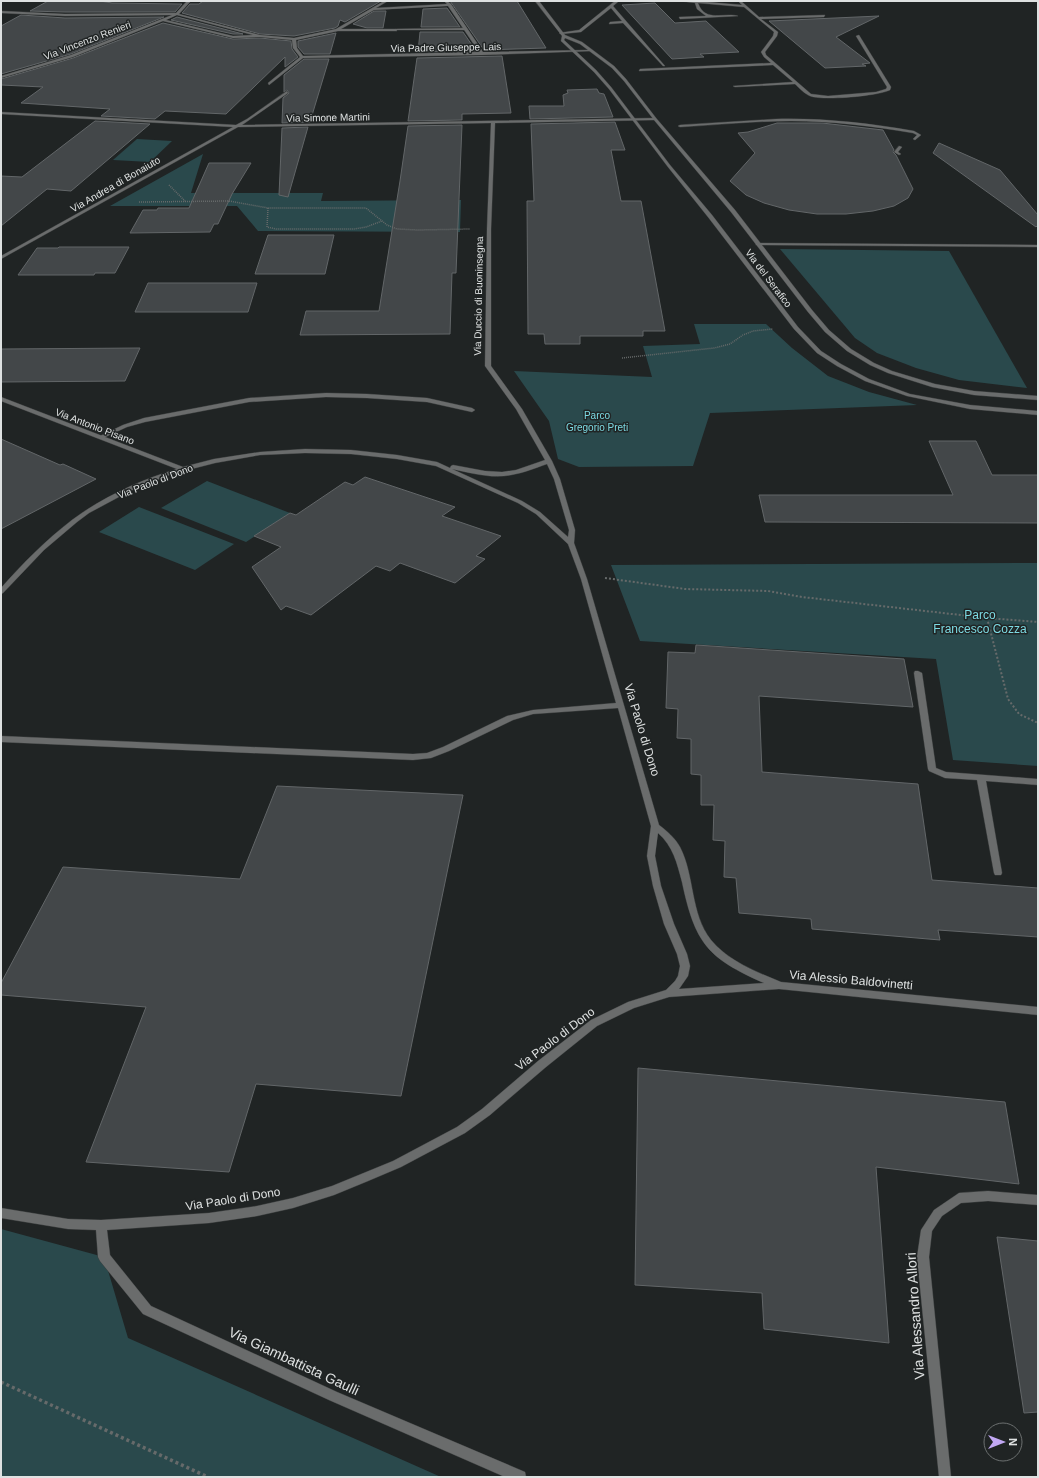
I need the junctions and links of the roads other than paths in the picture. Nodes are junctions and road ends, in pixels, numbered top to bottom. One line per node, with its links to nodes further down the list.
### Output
1 (189, 1): 14 (street)
2 (386, 1): 12 (street)
3 (447, 1): 9 (street)
4 (537, 1): 25 (street, Via del Serafico)
5 (617, 1): 10 (street)
6 (680, 1): 8 (street)
7 (741, 1): 11 (street)
8 (696, 2): 11 (street); 17 (street)
9 (450, 4): 12 (street); 23 (street)
10 (611, 6): 21 (street); 25 (street)
11 (744, 6): 19 (street)
12 (372, 9): 24 (street)
13 (1, 12): 14 (street)
14 (178, 14): 20 (street, Via Vincenzo Renieri); 26 (street)
15 (736, 16): 17 (street)
16 (824, 16): 19 (street)
17 (709, 17): 18 (street)
18 (680, 18)
19 (758, 18): 33 (street)
20 (163, 20): 26 (street); 38 (street, Via Vincenzo Renieri)
21 (624, 22): 22 (street); 35 (street)
22 (610, 23)
23 (465, 29): 24 (street); 31 (street)
24 (337, 30): 28 (street)
25 (562, 34): 29 (street, Via del Serafico); 30 (street, Via del Serafico)
26 (260, 36): 28 (street)
27 (858, 36): 42 (street)
28 (294, 39): 32 (street)
29 (590, 51): 30 (street, Via Padre Giuseppe Lais); 47 (street, Via del Serafico)
30 (574, 52): 31 (street, Via Padre Giuseppe Lais); 46 (street, Via del Serafico)
31 (482, 54): 32 (street, Via Padre Giuseppe Lais)
32 (302, 57): 40 (street)
33 (769, 60): 34 (street); 35 (street)
34 (774, 64): 37 (street); 39 (street)
35 (664, 65): 36 (street)
36 (636, 66)
37 (640, 70)
38 (1, 77)
39 (796, 83): 41 (street); 42 (street)
40 (269, 84)
41 (735, 86)
42 (800, 86): 43 (street)
43 (752, 89)
44 (287, 92): 50 (street, Via Andrea di Bonaiuto)
45 (1, 113): 50 (street, Via Simone Martini)
46 (634, 119): 47 (street, Via Simone Martini); 48 (street, Via Simone Martini); 62 (street, Via del Serafico)
47 (655, 119): 56 (street, Via del Serafico)
48 (493, 122): 50 (street, Via Simone Martini); 64 (street, Via Duccio di Buoninsegna)
49 (737, 122): 51 (street); 52 (street); 53 (street)
50 (238, 126): 58 (street, Via Andrea di Bonaiuto)
51 (680, 126)
52 (683, 130)
53 (914, 138)
54 (900, 147): 55 (street)
55 (899, 154)
56 (758, 244): 57 (street); 59 (street, Via del Serafico)
57 (1038, 246)
58 (1, 258)
59 (1038, 398)
60 (1, 399): 63 (street, Via Antonio Pisano)
61 (472, 410): 63 (street)
62 (1038, 414)
63 (101, 437): 66 (street, Via Antonio Pisano)
64 (549, 461): 65 (street, Via Paolo di Dono); 67 (street, Via Duccio di Buoninsegna)
65 (437, 464): 66 (street, Via Paolo di Dono); 67 (street, Via Paolo di Dono)
66 (182, 468): 68 (street, Via Paolo di Dono)
67 (571, 543): 70 (street, Via Paolo di Dono)
68 (1, 592)
69 (918, 673): 72 (street)
70 (620, 705): 71 (street); 74 (street, Via Paolo di Dono)
71 (1, 738)
72 (981, 778): 73 (street); 75 (street)
73 (1038, 782)
74 (655, 826): 76 (street, Via Alessio Baldovinetti); 77 (street, Via Paolo di Dono)
75 (998, 873)
76 (780, 986): 77 (street); 78 (street, Via Alessio Baldovinetti)
77 (669, 993): 81 (street, Via Paolo di Dono)
78 (1038, 1011)
79 (1038, 1200): 83 (street, Via Alessandro Allori)
80 (1, 1213): 81 (street, Via Paolo di Dono)
81 (101, 1225): 82 (street, Via Giambattista Gaulli)
82 (520, 1477)
83 (945, 1477)

